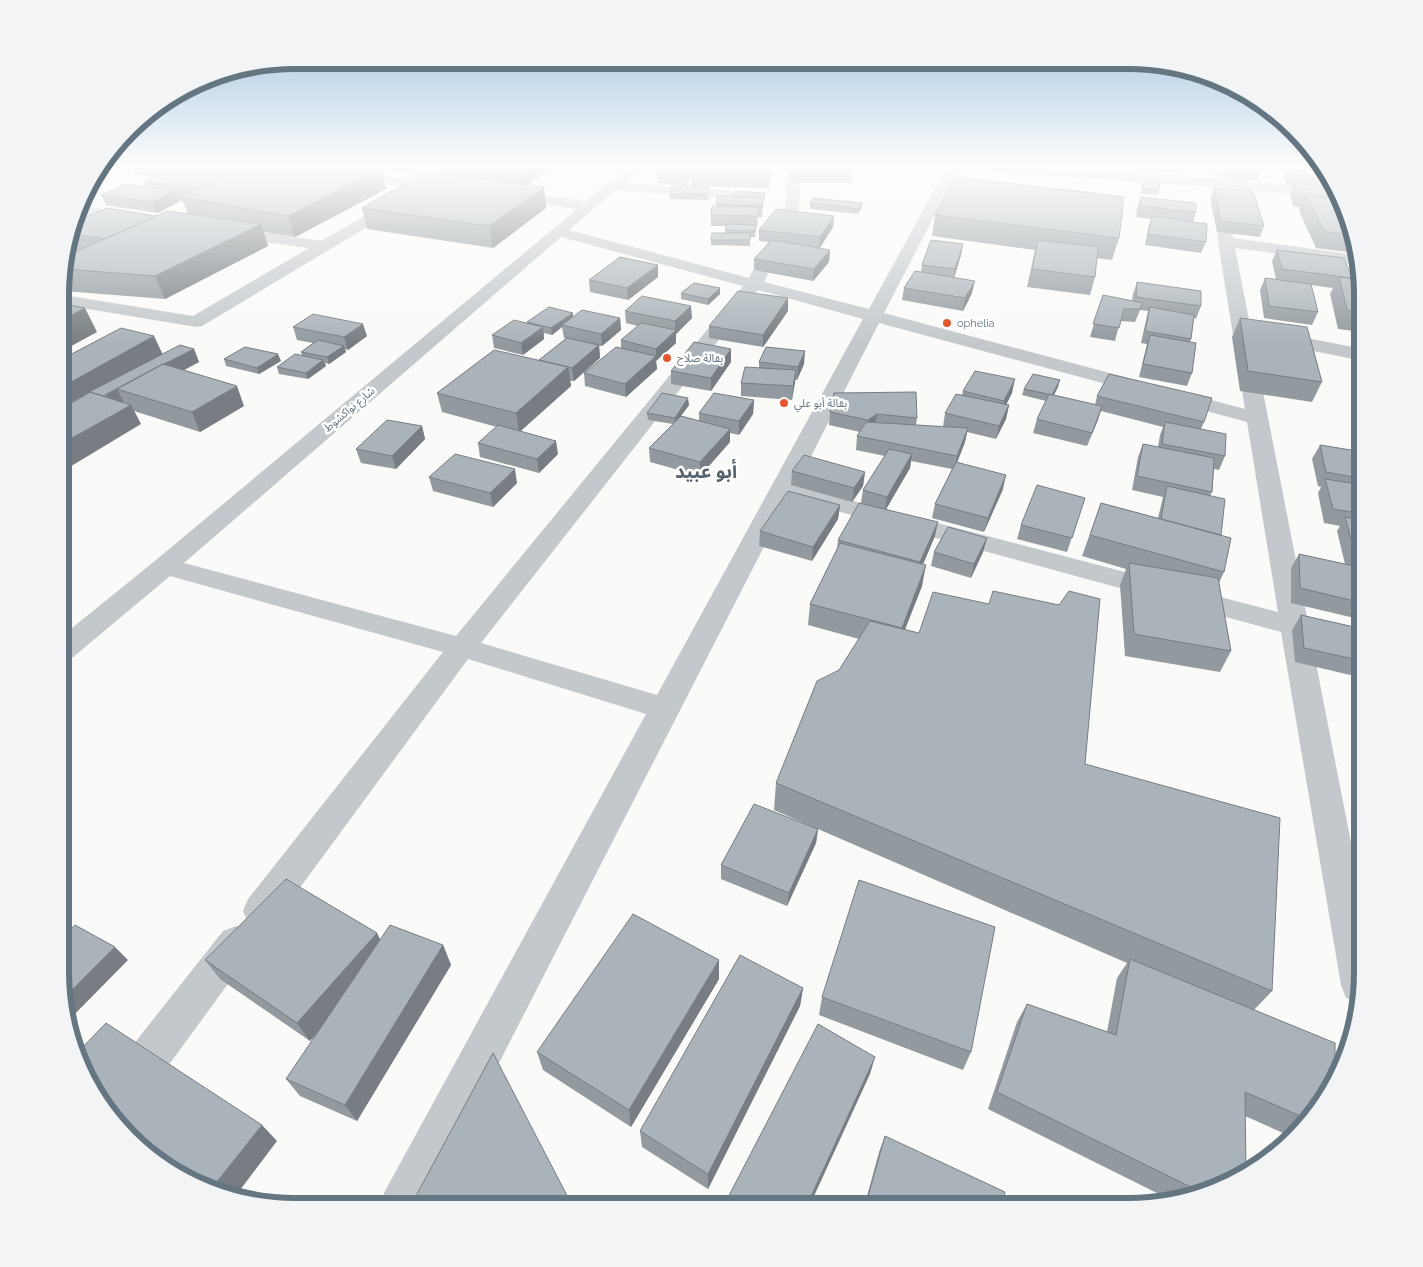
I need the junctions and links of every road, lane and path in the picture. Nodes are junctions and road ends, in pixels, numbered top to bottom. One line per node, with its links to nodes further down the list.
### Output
1 (358, 226): 9 (street)
2 (565, 226): 7 (street, شارع نواكشوط)
3 (783, 226): 11 (street)
4 (922, 226): 13 (street)
5 (1225, 226): 8 (street)
6 (216, 230): 9 (street)
7 (558, 232): 11 (street); 18 (street, شارع نواكشوط)
8 (1226, 242): 10 (street); 14 (street)
9 (324, 246): 12 (street)
10 (1351, 259)
11 (754, 284): 13 (street); 21 (street)
12 (69, 301)
13 (874, 316): 16 (street); 17 (street)
14 (1242, 332): 15 (street); 16 (street)
15 (1354, 353)
16 (1257, 418): 19 (street)
17 (782, 489): 19 (street); 22 (street)
18 (165, 566): 20 (street, شارع نواكشوط); 21 (street)
19 (1294, 626): 23 (street)
20 (69, 645)
21 (462, 647): 22 (street); 24 (street)
22 (666, 709): 25 (street)
23 (1354, 953)
24 (114, 1103)
25 (406, 1198)

